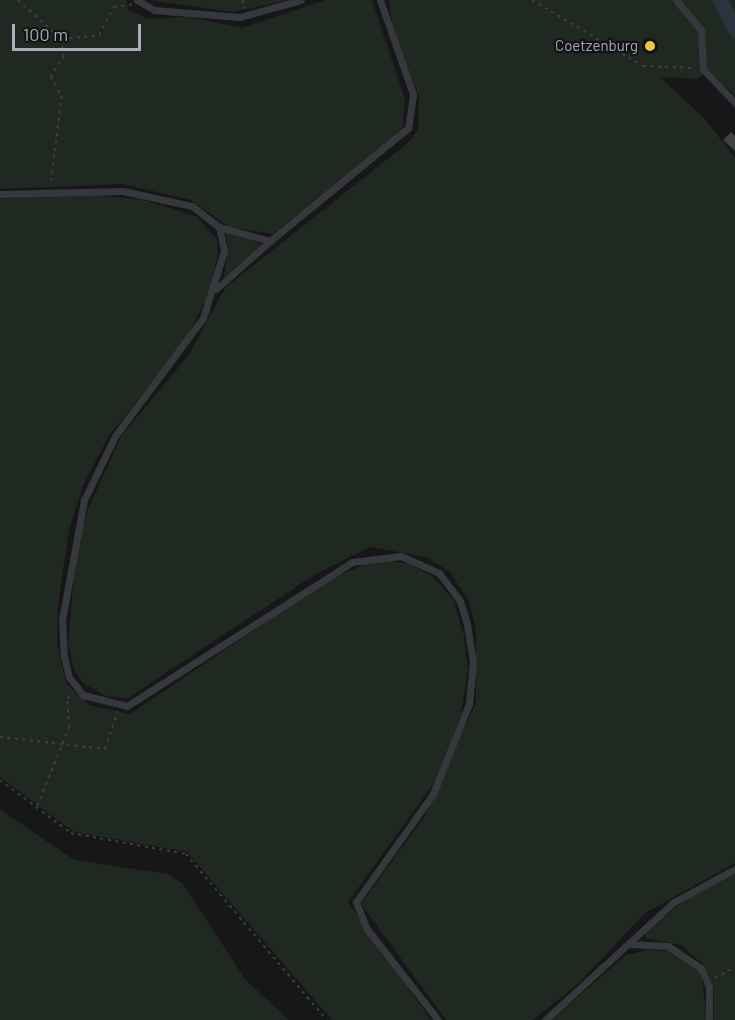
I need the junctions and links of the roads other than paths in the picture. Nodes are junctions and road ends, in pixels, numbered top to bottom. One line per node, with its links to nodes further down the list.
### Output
1 (301, 0): 4 (street)
2 (380, 0): 8 (street)
3 (676, 0): 5 (street)
4 (138, 2)
5 (735, 103)
6 (0, 194): 7 (street)
7 (219, 227): 8 (street); 9 (street)
8 (270, 241): 9 (street)
9 (215, 290): 12 (street)
10 (735, 869): 11 (street)
11 (629, 944): 13 (street); 14 (street)
12 (438, 1020)
13 (545, 1020)
14 (709, 1020)

